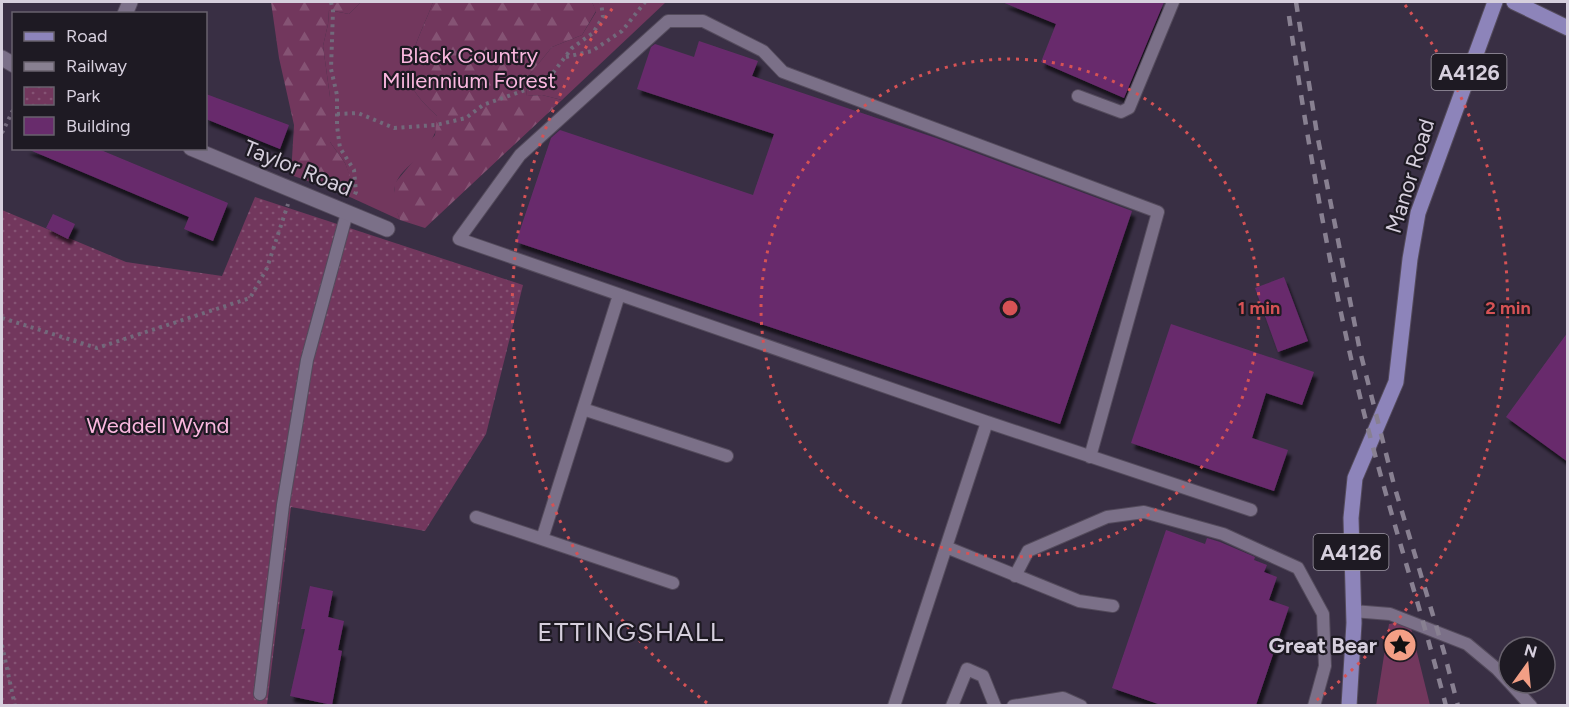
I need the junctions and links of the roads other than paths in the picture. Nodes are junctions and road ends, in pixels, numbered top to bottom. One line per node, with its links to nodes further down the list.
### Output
1 (1173, 2): 5 (lane)
2 (1495, 2): 21 (main road, Manor Road / A4126)
3 (1514, 2): 4 (main road)
4 (1568, 28)
5 (1077, 96)
6 (196, 150): 7 (street, Taylor Road)
7 (347, 213): 8 (street, Taylor Road); 23 (lane)
8 (387, 229)
9 (619, 295): 10 (lane); 11 (lane); 13 (lane)
10 (583, 409): 12 (lane); 16 (lane)
11 (987, 422): 13 (lane); 17 (lane)
12 (728, 456)
13 (1090, 457): 14 (lane)
14 (1251, 510)
15 (476, 517): 16 (lane)
16 (542, 539): 19 (lane)
17 (946, 547): 18 (lane); 24 (lane)
18 (1015, 576): 20 (lane); 29 (lane)
19 (673, 583)
20 (1113, 606)
21 (1353, 611): 22 (lane); 30 (main road, A4126)
22 (1497, 669)
23 (260, 694)
24 (894, 705)
25 (952, 705): 26 (lane)
26 (995, 705)
27 (1013, 705): 28 (lane)
28 (1082, 705)
29 (1314, 705)
30 (1349, 705)

